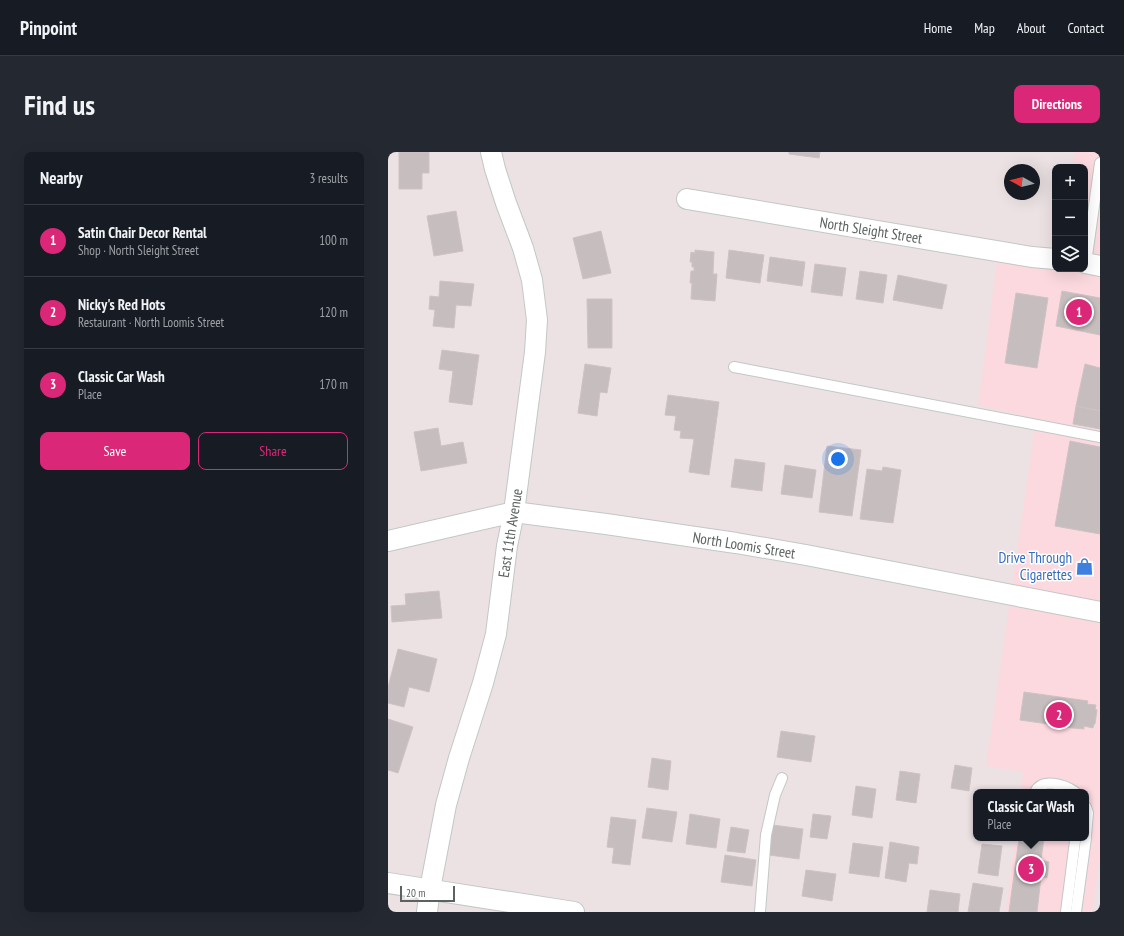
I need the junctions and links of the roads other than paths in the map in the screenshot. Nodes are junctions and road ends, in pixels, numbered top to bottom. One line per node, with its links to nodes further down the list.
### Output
1 (491, 152): 9 (street, East 11th Avenue)
2 (1100, 163): 4 (lane)
3 (687, 199): 5 (street, North Sleight Street)
4 (1096, 221): 6 (lane)
5 (1052, 259)
6 (1090, 264)
7 (734, 367): 8 (lane)
8 (1100, 437)
9 (514, 512): 10 (street, North Loomis Street); 11 (street, North Loomis Street); 18 (street, East 11th Avenue)
10 (388, 541)
11 (1100, 612)
12 (782, 778): 21 (lane)
13 (1036, 789): 14 (lane)
14 (1070, 789)
15 (1075, 841): 22 (lane)
16 (1085, 841): 23 (lane)
17 (388, 883): 18 (street)
18 (430, 889): 19 (street, East 11th Avenue); 20 (street)
19 (427, 912)
20 (574, 912)
21 (760, 912)
22 (1066, 912)
23 (1076, 912)

